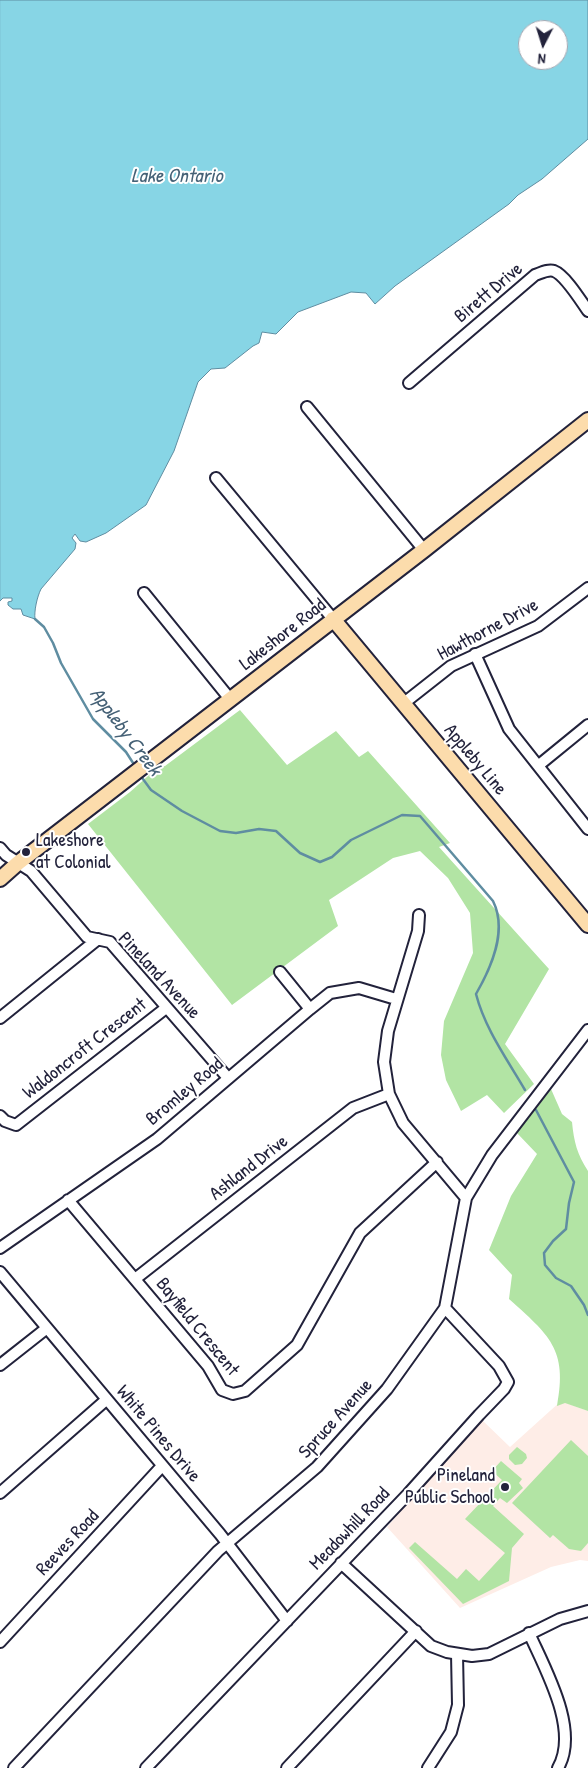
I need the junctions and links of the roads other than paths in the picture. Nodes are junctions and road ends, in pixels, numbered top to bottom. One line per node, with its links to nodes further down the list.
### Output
1 (588, 311): 2 (street, Birett Drive)
2 (409, 383)
3 (307, 407): 6 (street)
4 (588, 420): 6 (main road, Lakeshore Road)
5 (216, 478): 9 (street)
6 (424, 550): 9 (main road, Lakeshore Road)
7 (588, 588): 10 (street, Hawthorne Drive)
8 (144, 593): 11 (street)
9 (333, 619): 11 (main road, Lakeshore Road); 12 (main road, Appleby Line)
10 (475, 654): 12 (street, Hawthorne Drive); 14 (street)
11 (230, 699): 17 (main road, Lakeshore Road)
12 (404, 703): 20 (main road, Appleby Line)
13 (588, 725): 14 (street)
14 (539, 765): 15 (street)
15 (588, 829)
16 (0, 848): 17 (street, Pineland Avenue)
17 (18, 863): 18 (main road, Lakeshore Road); 21 (street, Pineland Avenue)
18 (0, 879)
19 (419, 915): 23 (street)
20 (588, 925)
21 (98, 939): 24 (street, Pineland Avenue); 26 (street)
22 (280, 972): 25 (street)
23 (396, 999): 25 (street, Bromley Road); 29 (street)
24 (166, 1008): 28 (street, Pineland Avenue); 30 (street, Waldoncroft Crescent)
25 (310, 1009): 28 (street, Bromley Road)
26 (0, 1018)
27 (588, 1030): 32 (street, Spruce Avenue)
28 (228, 1078): 33 (street, Bromley Road)
29 (389, 1094): 31 (street); 36 (street, Ashland Drive)
30 (0, 1116)
31 (438, 1162): 32 (street); 36 (street, Bayfield Crescent)
32 (466, 1198): 37 (street, Spruce Avenue)
33 (68, 1200): 34 (street, Bromley Road); 36 (street, Bayfield Crescent)
34 (0, 1248)
35 (0, 1272): 38 (street, White Pines Drive)
36 (135, 1279)
37 (445, 1308): 43 (street, Spruce Avenue); 44 (street, Meadowhill Road)
38 (47, 1328): 39 (street); 40 (street, White Pines Drive)
39 (0, 1365)
40 (106, 1400): 41 (street, White Pines Drive); 42 (street)
41 (162, 1466): 43 (street, White Pines Drive); 49 (street, Reeves Road)
42 (0, 1493)
43 (227, 1543): 46 (street, White Pines Drive); 51 (street, Spruce Avenue)
44 (342, 1562): 46 (street, Meadowhill Road); 47 (street)
45 (588, 1611): 48 (street)
46 (287, 1621): 52 (street, Meadowhill Road)
47 (416, 1631): 50 (street); 53 (street)
48 (529, 1633): 50 (street); 55 (street)
49 (1, 1639)
50 (457, 1654): 54 (street)
51 (14, 1768)
52 (146, 1768)
53 (287, 1768)
54 (428, 1768)
55 (558, 1768)

